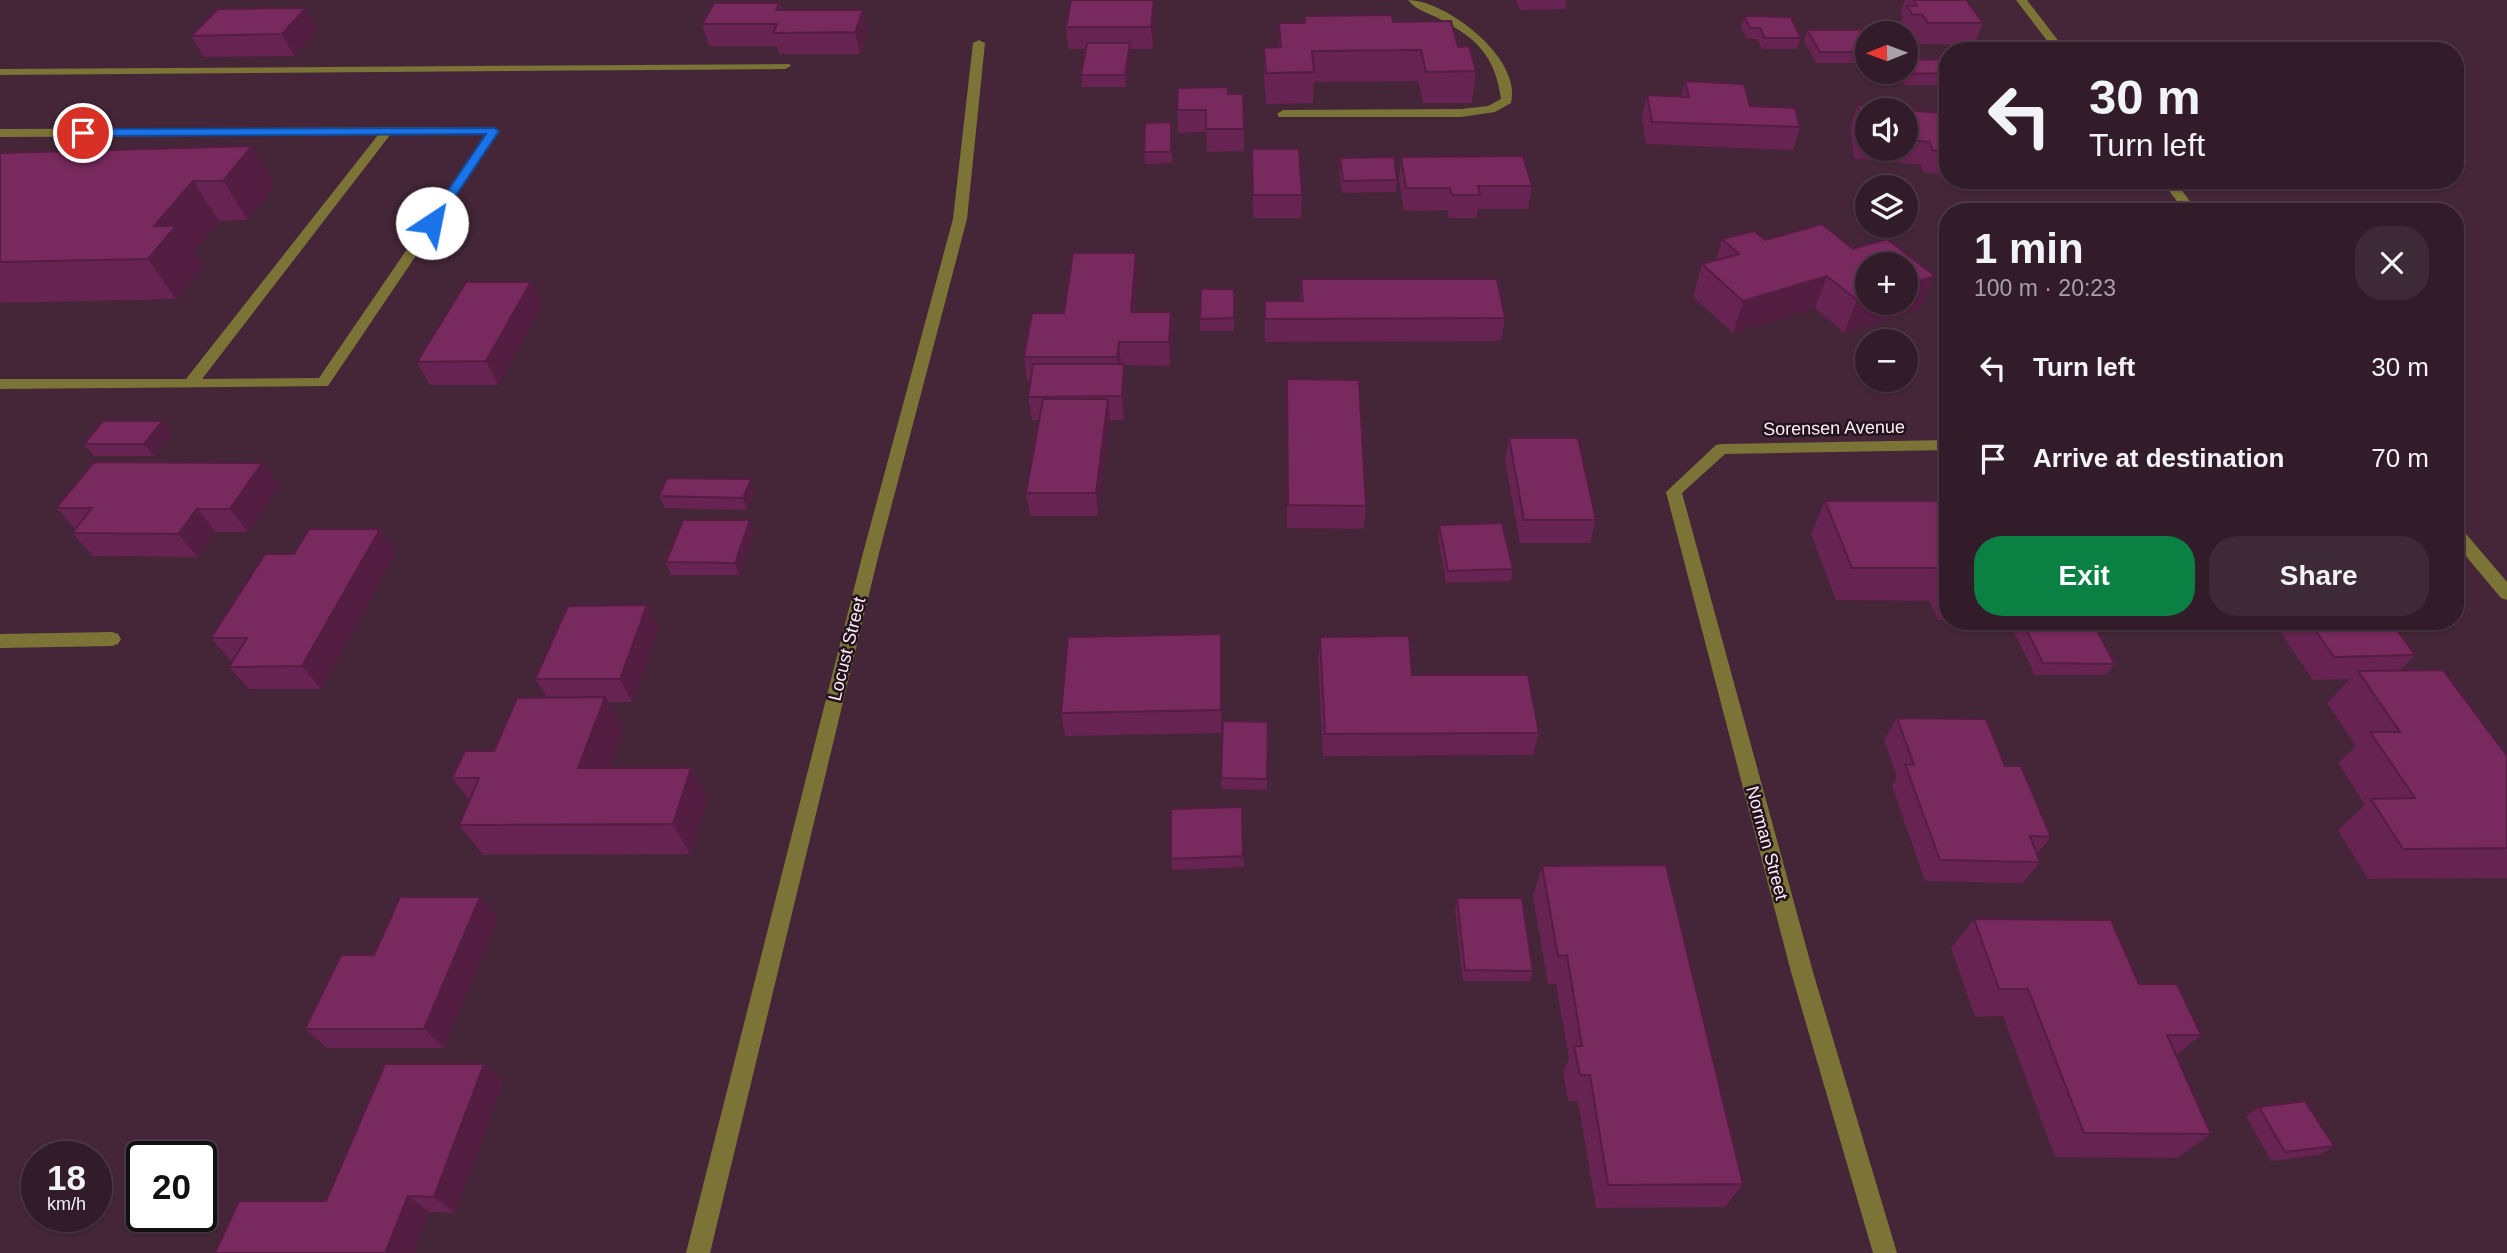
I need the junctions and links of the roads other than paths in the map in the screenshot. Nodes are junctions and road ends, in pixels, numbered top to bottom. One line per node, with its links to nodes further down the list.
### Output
1 (1413, 0): 7 (street)
2 (2021, 0): 3 (street)
3 (2054, 42)
4 (979, 43): 20 (street, Locust Street)
5 (785, 66): 6 (street)
6 (0, 72)
7 (1283, 114)
8 (387, 131): 9 (street); 12 (street); 12 (street)
9 (0, 133)
10 (2174, 189): 11 (street)
11 (2185, 203)
12 (190, 383): 13 (street)
13 (0, 384)
14 (1939, 445): 15 (street, Sorensen Avenue)
15 (1721, 449): 21 (street, Norman Street)
16 (2464, 543): 17 (street)
17 (2507, 594)
18 (112, 639): 19 (street)
19 (0, 641)
20 (698, 1253)
21 (1885, 1253)

